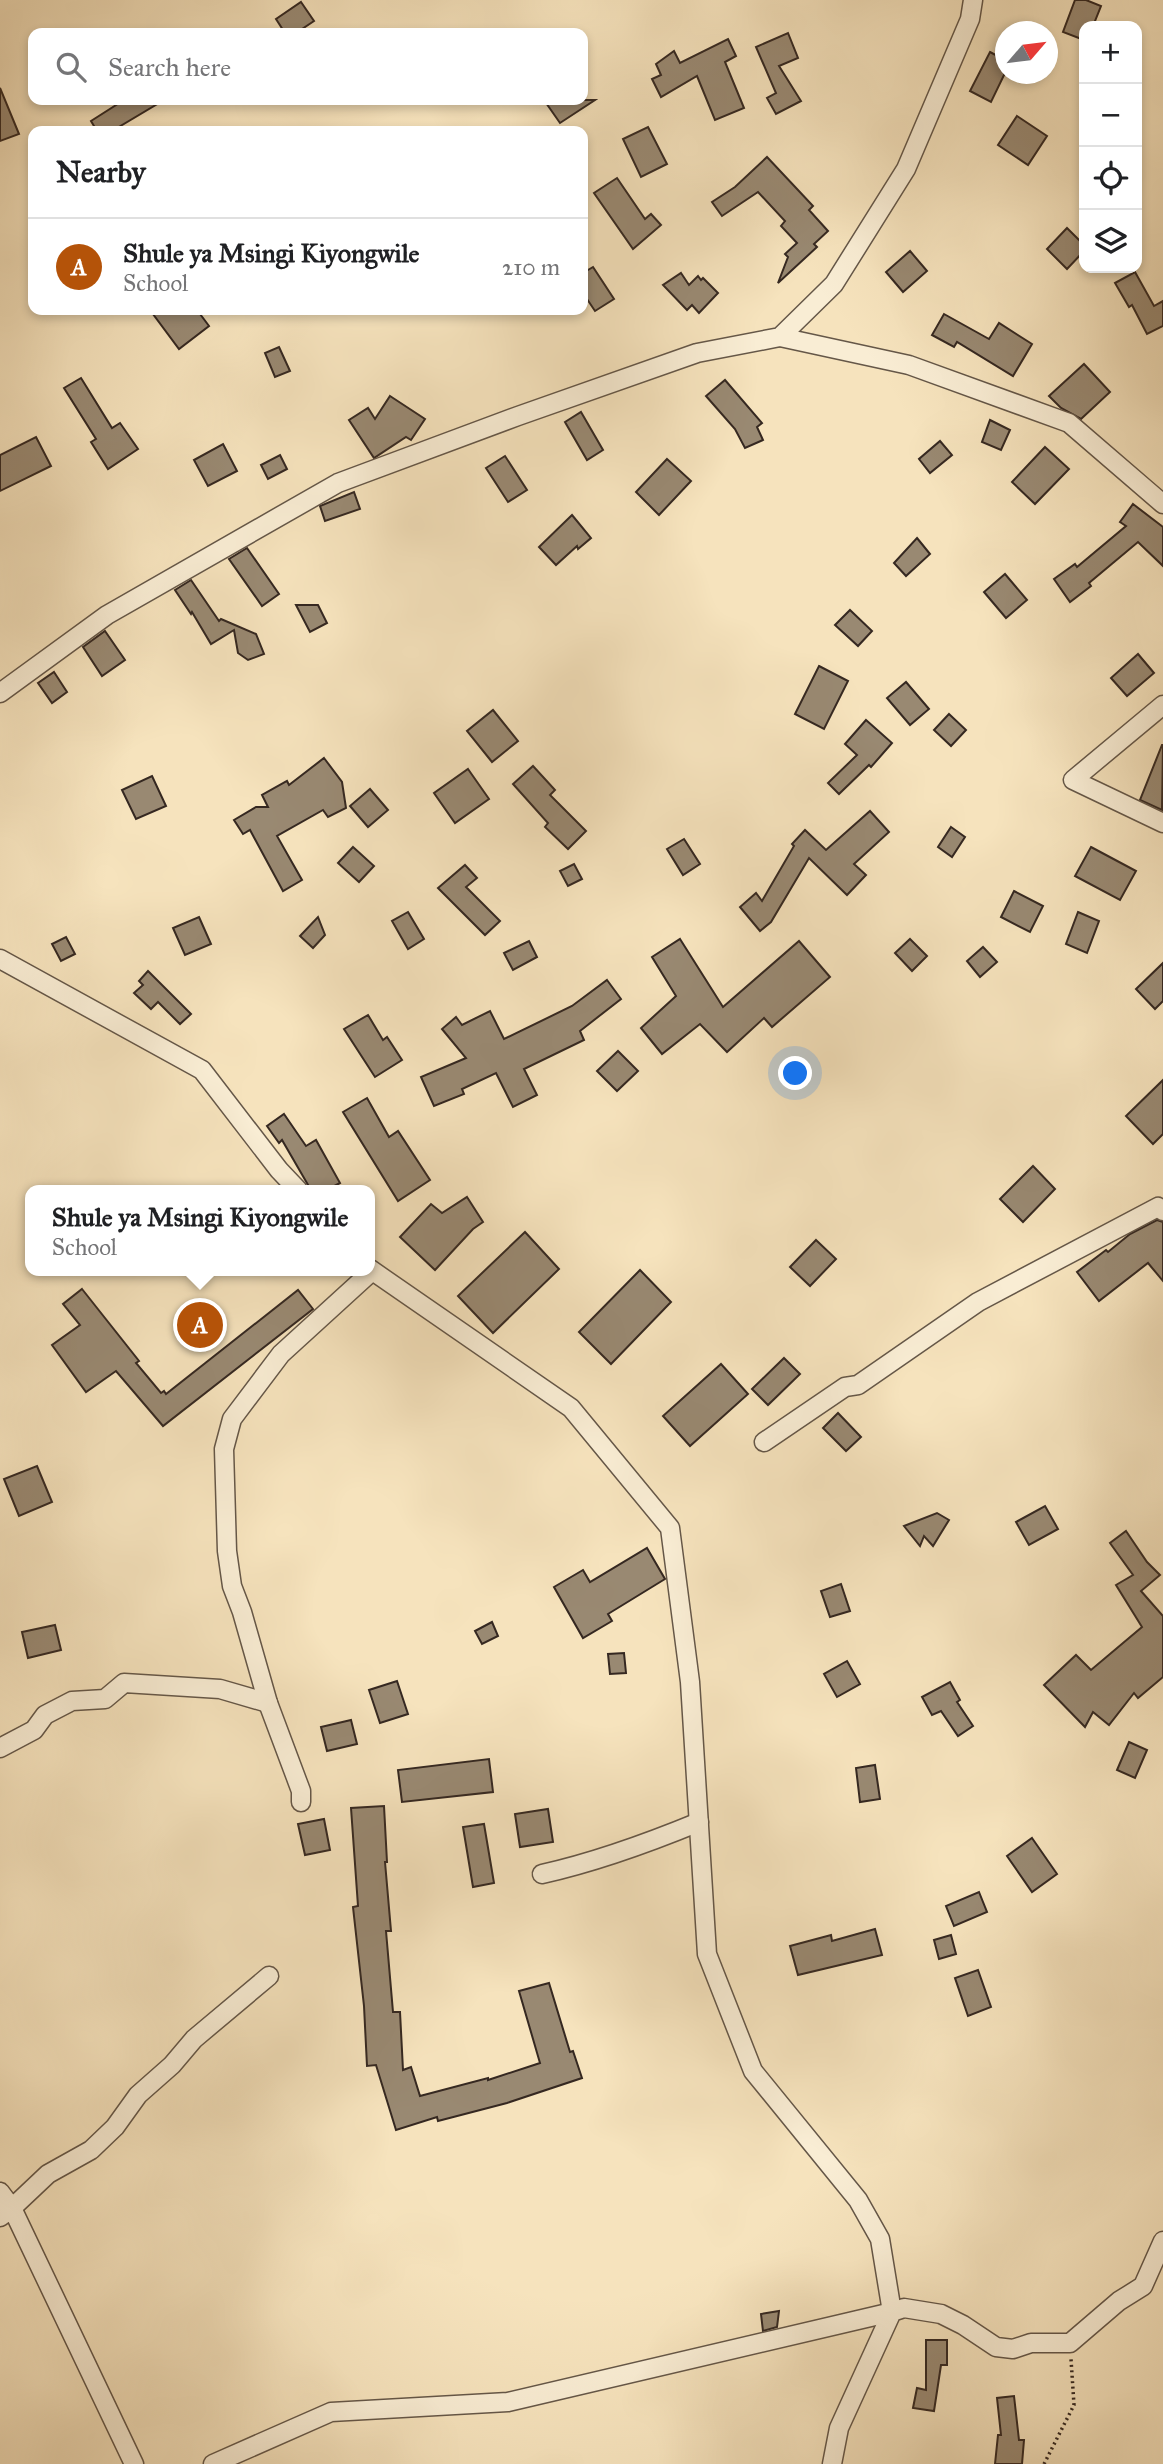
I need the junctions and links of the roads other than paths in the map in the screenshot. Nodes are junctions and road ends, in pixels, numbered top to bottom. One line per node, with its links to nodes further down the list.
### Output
1 (973, 0): 2 (street)
2 (780, 337): 3 (street); 4 (street)
3 (1163, 504)
4 (0, 693)
5 (1163, 705): 6 (street)
6 (1163, 823)
7 (0, 959): 8 (street)
8 (293, 1185)
9 (1163, 1211): 12 (street)
10 (375, 1273): 16 (street)
11 (365, 1276): 13 (street)
12 (764, 1442)
13 (268, 1703): 14 (street); 15 (street)
14 (0, 1748)
15 (300, 1802)
16 (699, 1822): 17 (street); 22 (street)
17 (542, 1874)
18 (270, 1976): 20 (street)
19 (0, 2192): 20 (street)
20 (6, 2212): 23 (street)
21 (1163, 2241): 22 (street)
22 (892, 2312): 24 (street); 25 (street)
23 (134, 2464)
24 (213, 2464)
25 (832, 2464)

